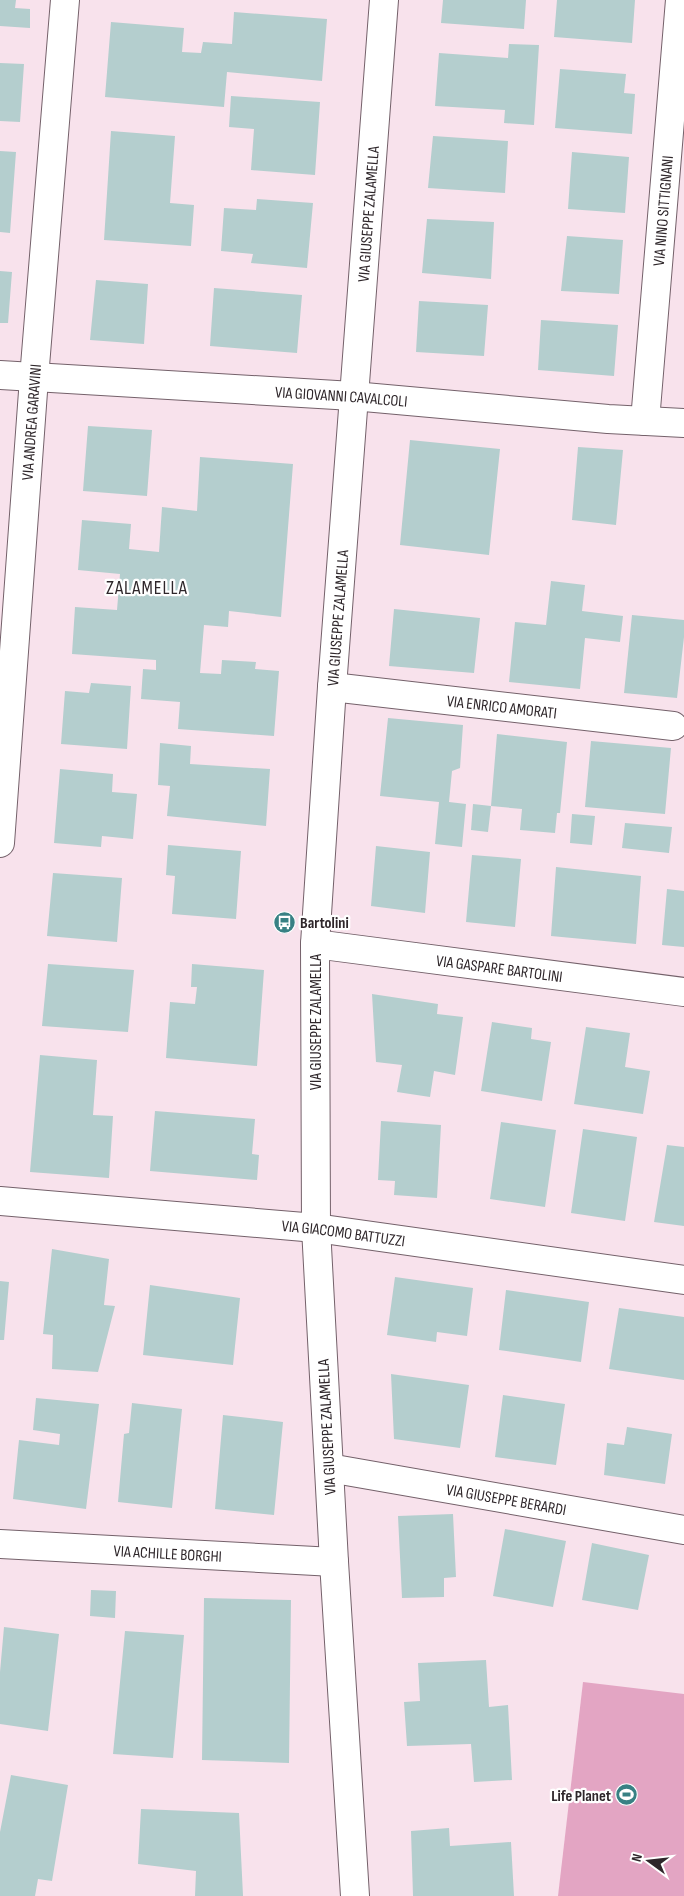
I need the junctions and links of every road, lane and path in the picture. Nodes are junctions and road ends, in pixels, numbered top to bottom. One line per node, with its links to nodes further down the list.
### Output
1 (65, 0): 5 (street, VIA ANDREA GARAVINI)
2 (384, 0): 6 (street, VIA GIUSEPPE ZALAMELLA)
3 (680, 0): 7 (street, VIA NINO SITTIGNANI)
4 (0, 375): 5 (street, VIA GIOVANNI CAVALCOLI)
5 (34, 378): 6 (street, VIA GIOVANNI CAVALCOLI); 11 (street, VIA ANDREA GARAVINI)
6 (353, 396): 7 (street, VIA GIOVANNI CAVALCOLI); 9 (street, VIA GIUSEPPE ZALAMELLA)
7 (645, 421): 8 (street, VIA GIOVANNI CAVALCOLI)
8 (684, 424)
9 (332, 687): 10 (street, VIA ENRICO AMORATI); 13 (street, VIA GIUSEPPE ZALAMELLA)
10 (673, 726)
11 (2, 801): 12 (street, VIA ANDREA GARAVINI)
12 (0, 843)
13 (315, 944): 14 (street, VIA GASPARE BARTOLINI); 16 (street, VIA GIUSEPPE ZALAMELLA)
14 (684, 992)
15 (0, 1201): 16 (street, VIA GIACOMO BATTUZZI)
16 (316, 1228): 17 (street, VIA GIACOMO BATTUZZI); 18 (street, VIA GIUSEPPE ZALAMELLA)
17 (684, 1280)
18 (328, 1468): 19 (street, VIA GIUSEPPE BERARDI); 21 (street, VIA GIUSEPPE ZALAMELLA)
19 (684, 1530)
20 (0, 1544): 21 (street, VIA ACHILLE BORGHI)
21 (334, 1562): 22 (street, VIA GIUSEPPE ZALAMELLA)
22 (355, 1896)

